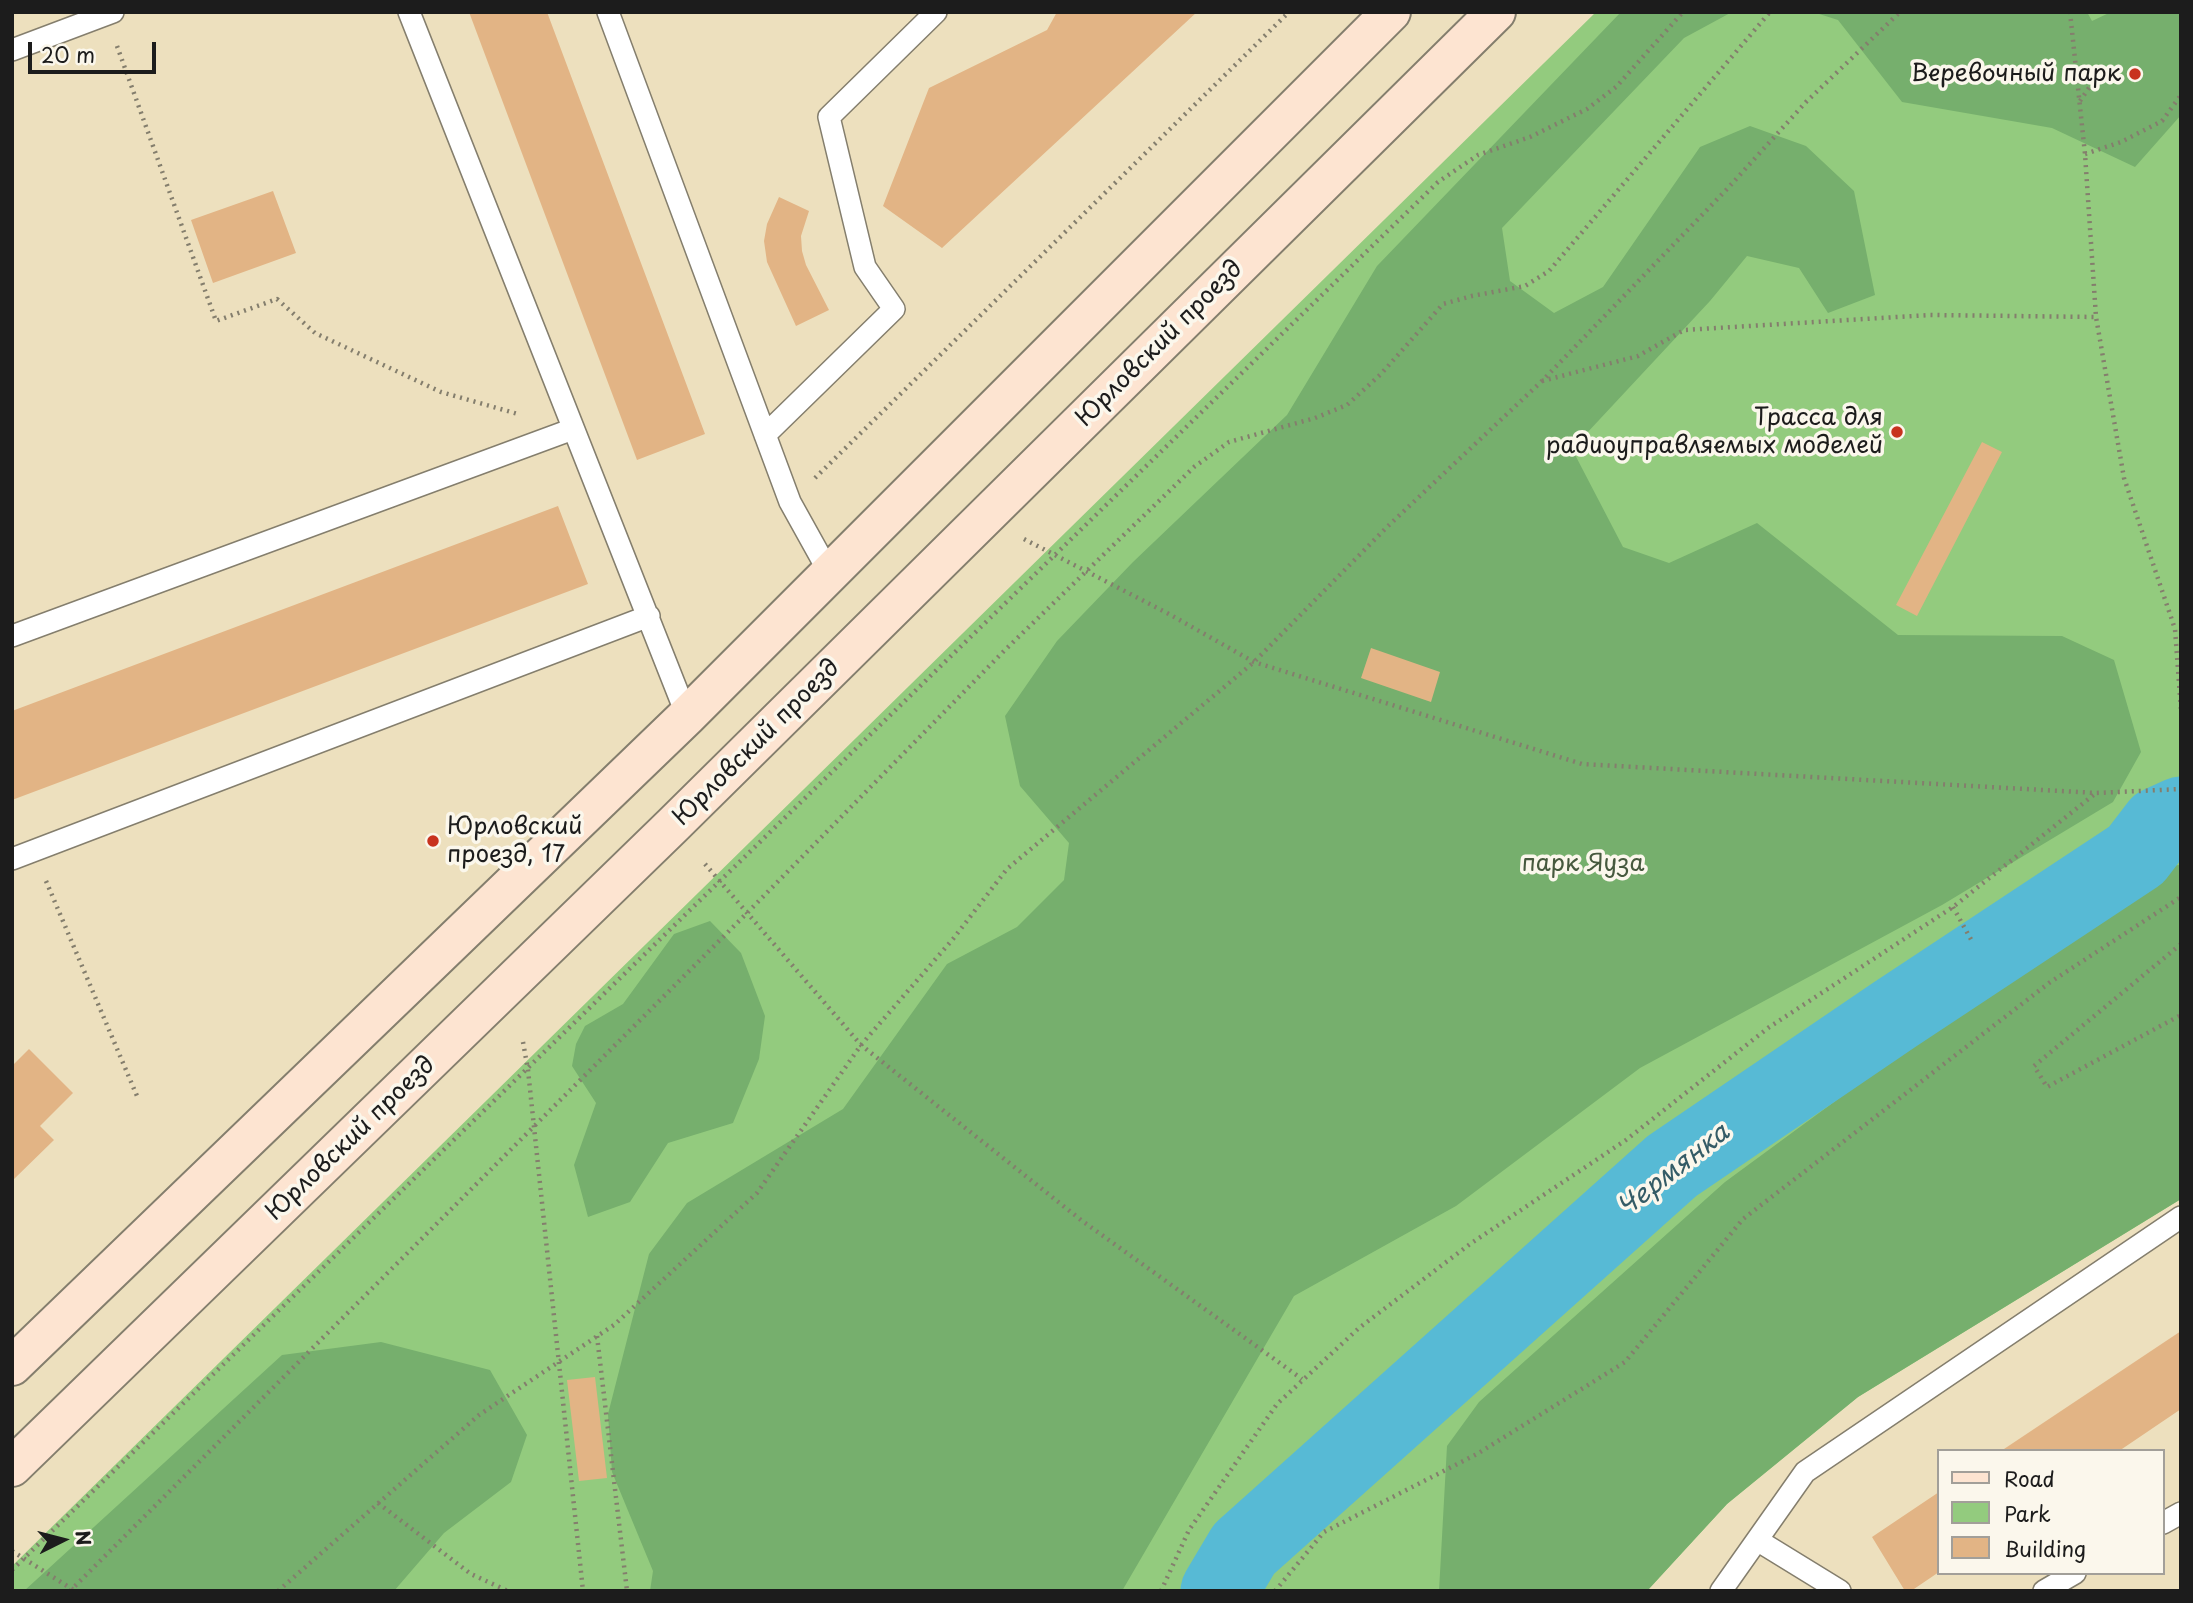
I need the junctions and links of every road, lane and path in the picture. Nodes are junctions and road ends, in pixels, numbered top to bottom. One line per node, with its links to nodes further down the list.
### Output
1 (409, 12): 19 (lane)
2 (608, 12): 20 (lane)
3 (936, 12): 20 (lane)
4 (1289, 12): 21 (path)
5 (1391, 12): 25 (main road)
6 (1496, 12): 53 (main road, Юрловский проезд)
7 (1683, 12): 23 (path)
8 (1770, 12): 24 (path)
9 (1900, 12): 18 (path)
10 (2070, 12): 15 (path)
11 (109, 13): 12 (lane); 19 (path)
12 (12, 50)
13 (2093, 82): 15 (path)
14 (2181, 95): 16 (path)
15 (2080, 102): 16 (path)
16 (2085, 154): 17 (path)
17 (2096, 317): 18 (path); 29 (path)
18 (1542, 381): 28 (path)
19 (573, 429): 26 (lane); 27 (lane)
20 (765, 436): 21 (lane)
21 (790, 502): 25 (lane)
22 (1024, 539): 23 (path)
23 (1054, 554): 24 (path); 36 (path)
24 (1087, 571): 28 (path); 39 (path)
25 (830, 574): 30 (main road)
26 (649, 616): 30 (lane); 33 (lane)
27 (12, 636)
28 (1254, 662): 32 (path); 44 (path)
29 (2181, 710)
30 (687, 716): 51 (main road)
31 (2181, 789): 32 (path)
32 (2096, 793): 38 (path)
33 (34, 851): 34 (lane); 46 (path)
34 (12, 859)
35 (705, 864): 36 (path)
36 (721, 882): 39 (path); 45 (path)
37 (2181, 897): 68 (path)
38 (1953, 906): 40 (path); 52 (path)
39 (747, 913): 44 (path); 47 (path)
40 (1973, 943)
41 (2181, 944): 42 (path)
42 (2181, 1016)
43 (523, 1042): 45 (path)
44 (861, 1045): 49 (path); 52 (path)
45 (528, 1070): 47 (path); 59 (path)
46 (137, 1096)
47 (533, 1127): 50 (path); 62 (path)
48 (2181, 1217): 57 (lane)
49 (597, 1336): 50 (path); 66 (path)
50 (559, 1360): 54 (path); 65 (path)
51 (12, 1366)
52 (1302, 1379): 67 (path)
53 (12, 1468)
54 (378, 1503): 63 (path); 64 (path)
55 (2181, 1513): 56 (lane)
56 (2165, 1522)
57 (1757, 1540): 69 (lane); 70 (lane)
58 (12, 1551): 59 (path)
59 (24, 1558): 60 (path); 62 (path)
60 (12, 1570)
61 (2072, 1575): 71 (lane)
62 (72, 1590)
63 (278, 1591)
64 (508, 1591)
65 (583, 1591)
66 (627, 1591)
67 (1161, 1591)
68 (1275, 1591)
69 (1721, 1591)
70 (1840, 1591)
71 (2044, 1591)

